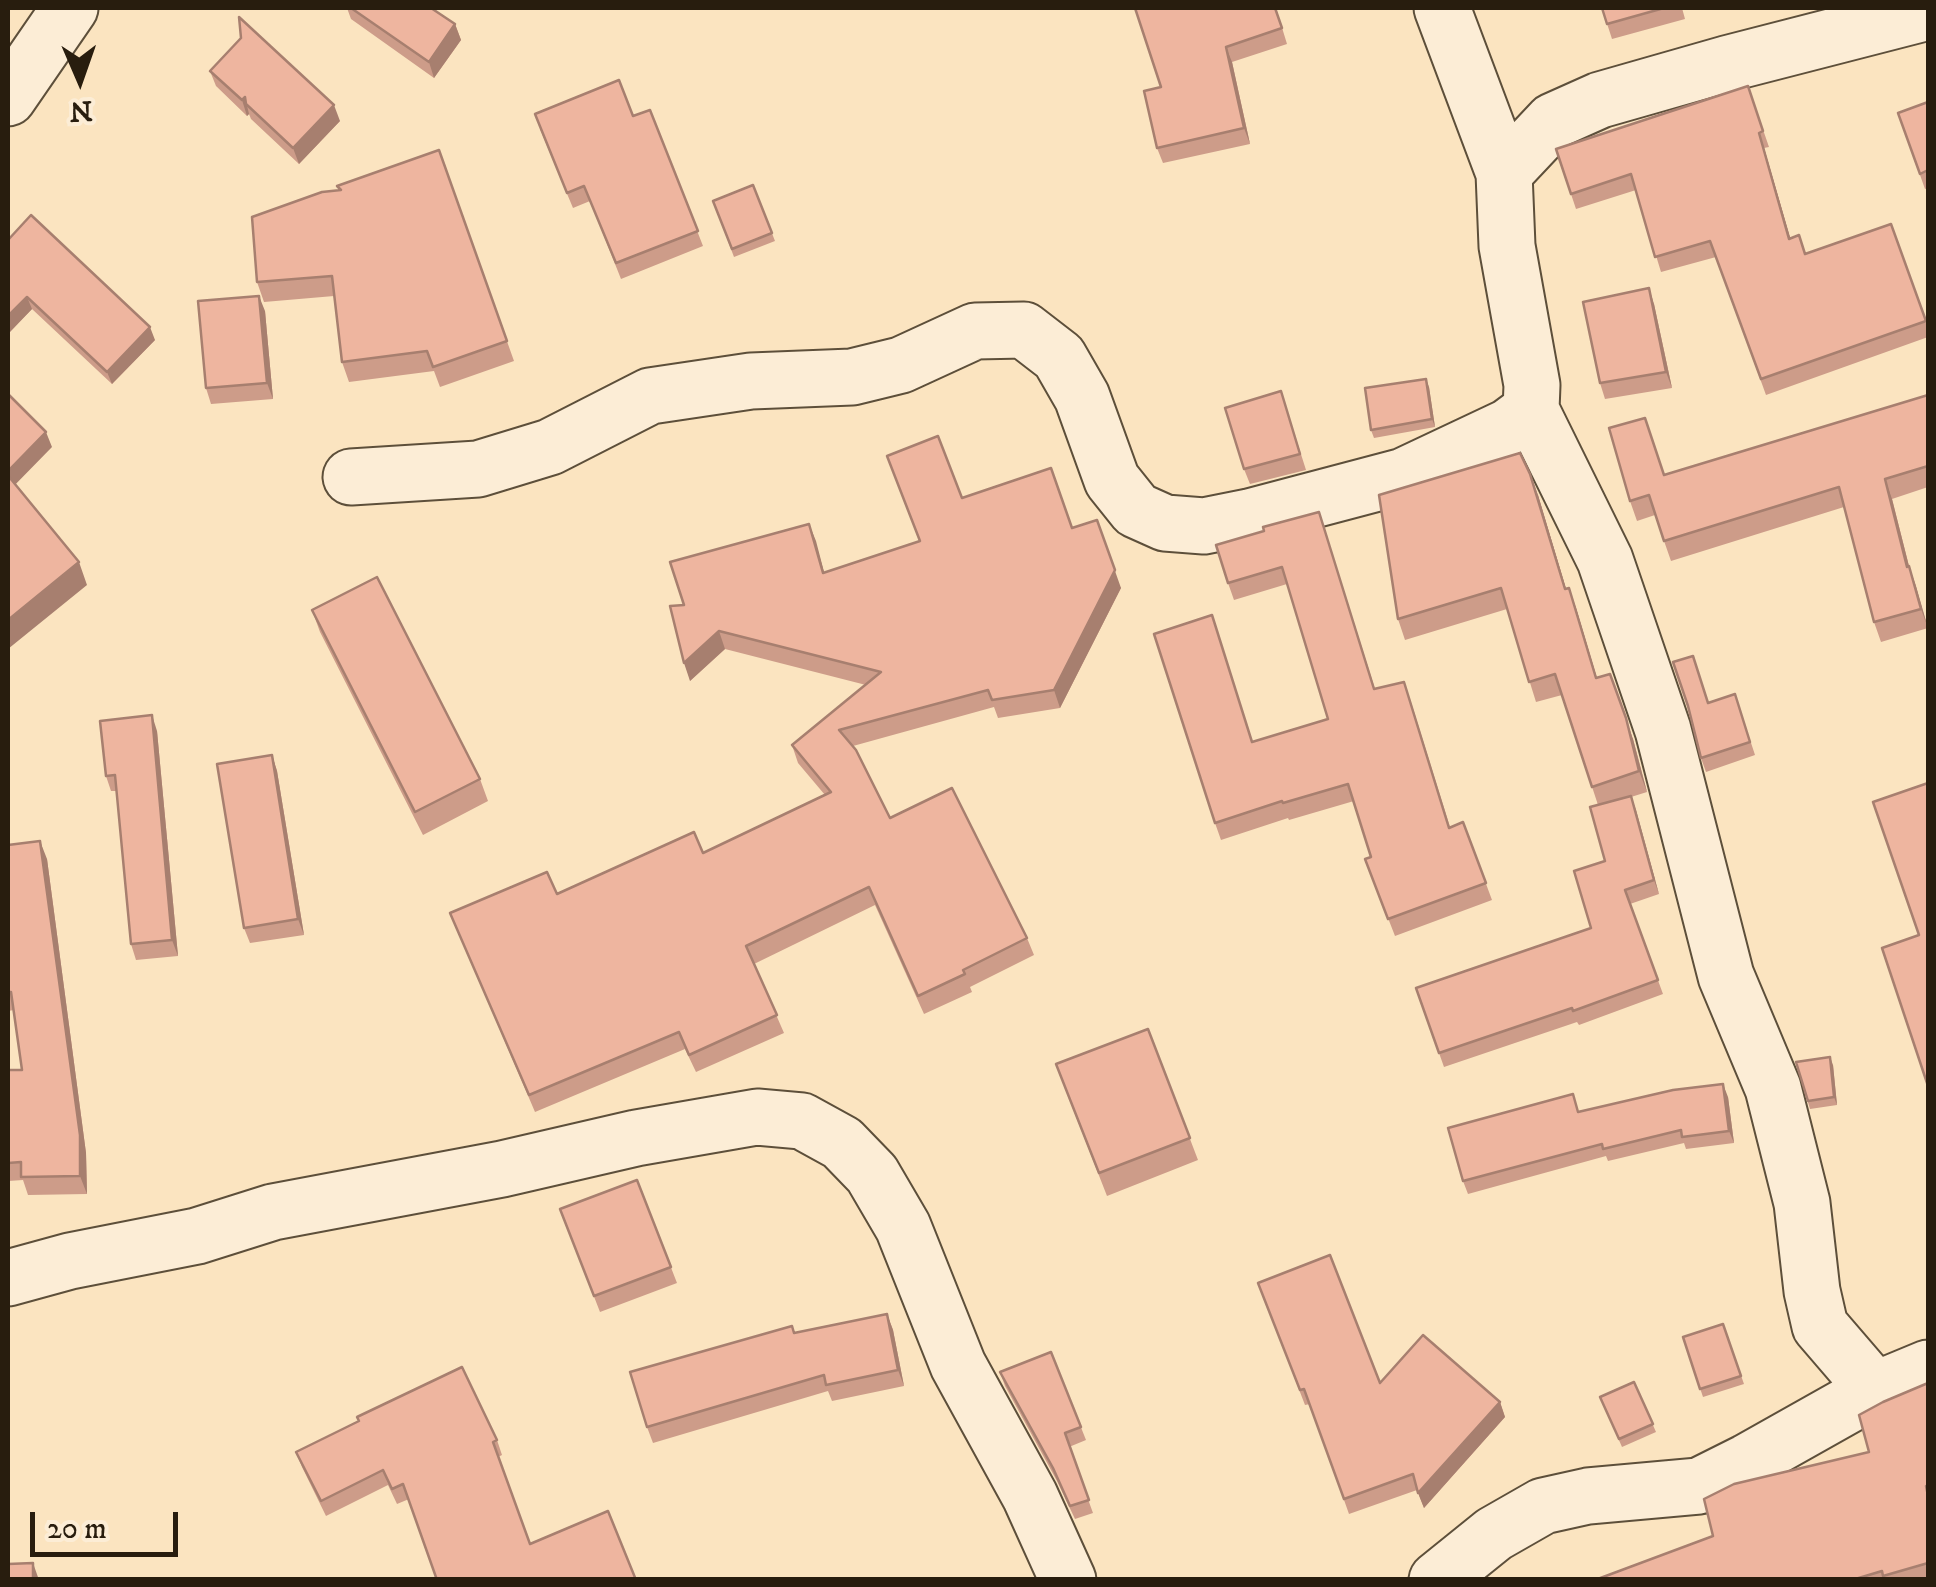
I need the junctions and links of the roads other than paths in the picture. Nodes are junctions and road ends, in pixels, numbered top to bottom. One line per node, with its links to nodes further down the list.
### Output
1 (70, 8): 4 (street)
2 (1442, 8): 5 (street)
3 (1928, 12): 5 (street)
4 (8, 98)
5 (1504, 174): 6 (street)
6 (1531, 410): 7 (street); 9 (street)
7 (351, 477)
8 (8, 1278): 10 (street)
9 (1912, 1382): 11 (street)
10 (1068, 1580)
11 (1438, 1580)

